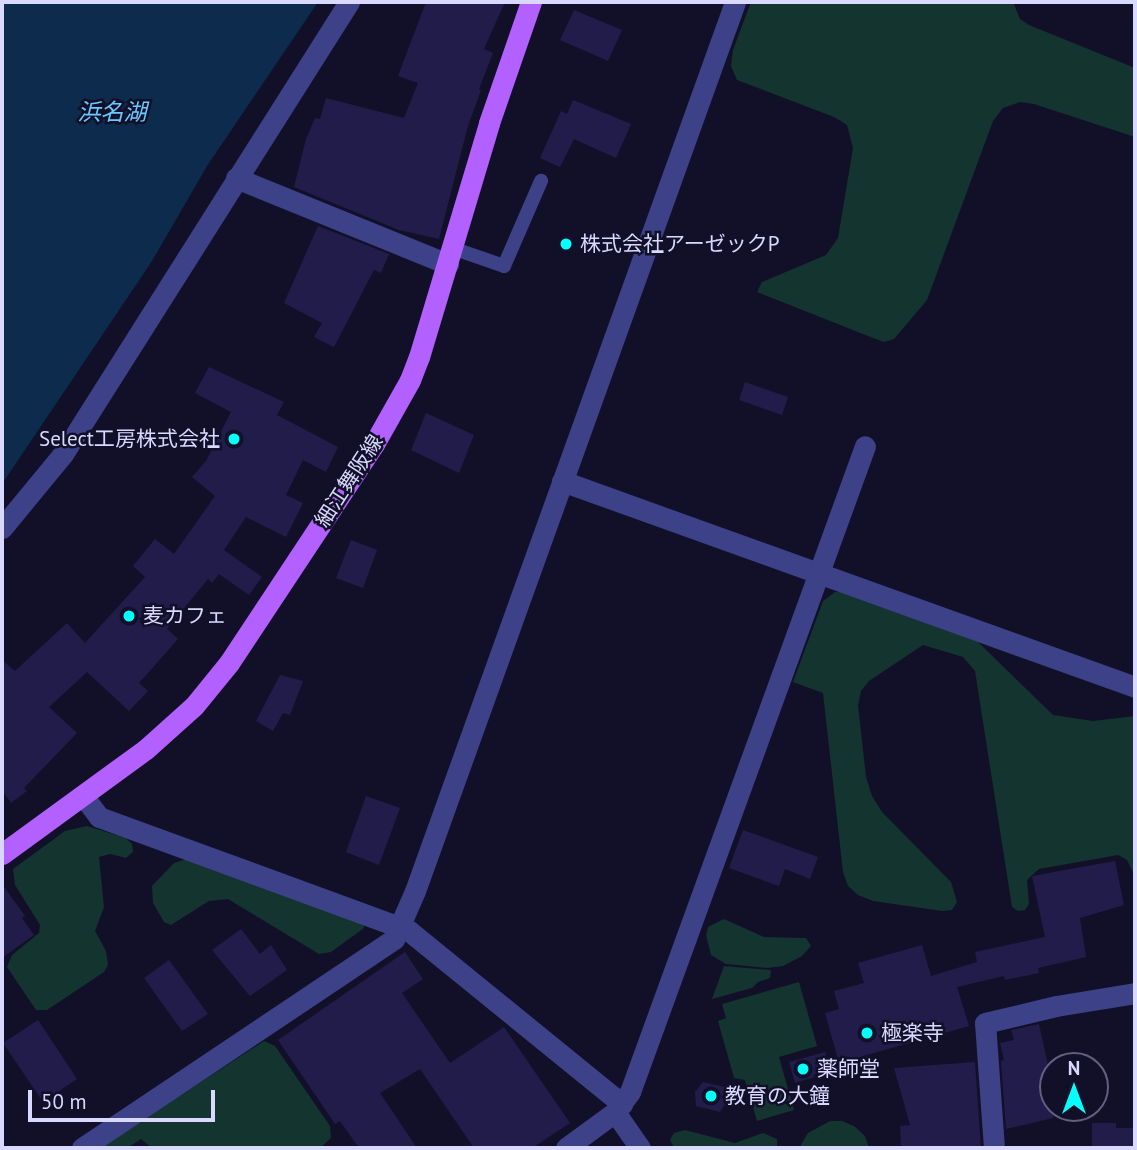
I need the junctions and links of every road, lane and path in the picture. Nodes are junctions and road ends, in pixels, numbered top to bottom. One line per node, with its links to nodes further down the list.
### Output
1 (349, 2): 4 (street)
2 (531, 2): 6 (main road, 細江舞阪線)
3 (735, 2): 8 (street)
4 (236, 178): 6 (street); 9 (street)
5 (541, 181): 6 (lane)
6 (450, 256): 12 (main road, 細江舞阪線)
7 (865, 446): 10 (street)
8 (562, 481): 10 (street); 14 (street)
9 (2, 528)
10 (819, 573): 11 (street); 16 (street)
11 (1135, 687)
12 (84, 797): 13 (main road, 細江舞阪線); 14 (street)
13 (2, 854)
14 (400, 926): 16 (street); 18 (street)
15 (1135, 993): 20 (street)
16 (618, 1108): 17 (street); 19 (street)
17 (644, 1146)
18 (82, 1148)
19 (566, 1148)
20 (994, 1148)

